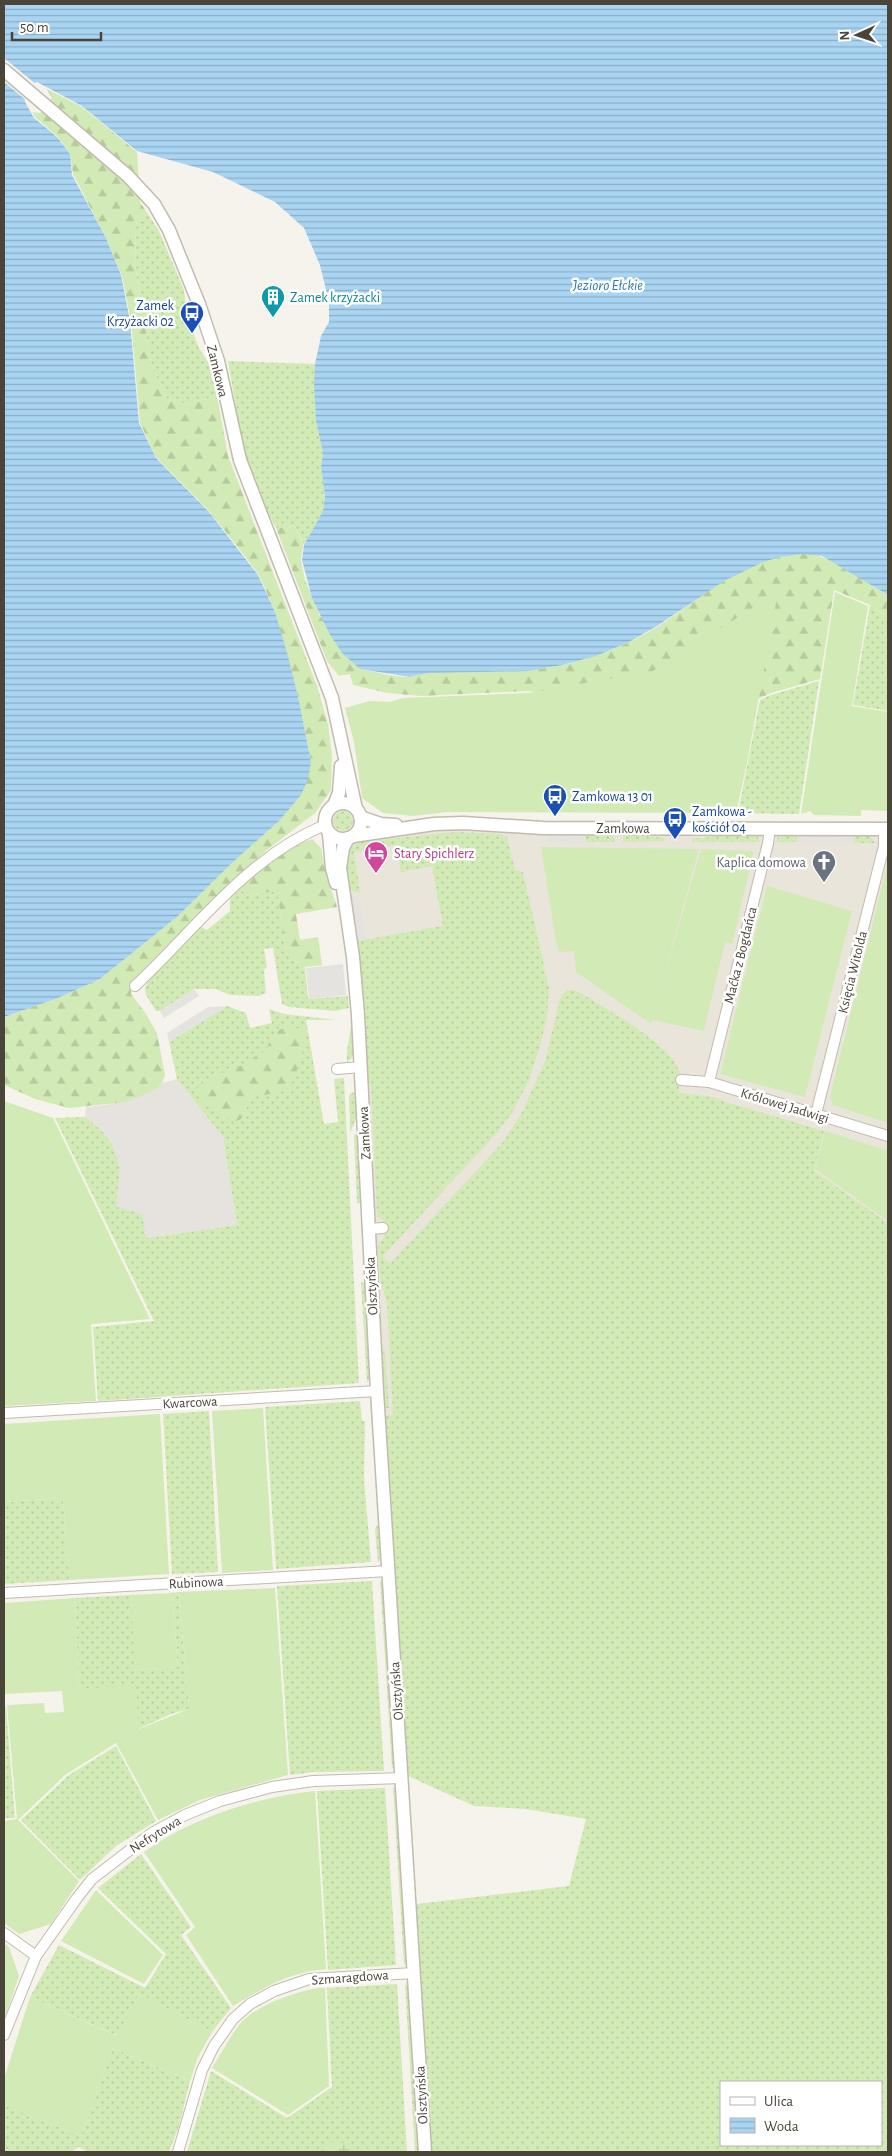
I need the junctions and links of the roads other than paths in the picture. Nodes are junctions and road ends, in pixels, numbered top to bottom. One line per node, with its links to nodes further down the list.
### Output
1 (4, 70): 2 (street, Zamkowa)
2 (340, 731): 3 (street, Zamkowa); 4 (street, Zamkowa)
3 (334, 805): 4 (street); 7 (street)
4 (358, 813): 5 (street, Zamkowa); 9 (street)
5 (418, 826): 6 (street, Zamkowa); 9 (street, Zamkowa)
6 (770, 828): 8 (street, Zamkowa); 15 (street, Maćka z Bogdańca)
7 (327, 829): 9 (street); 10 (street, Zamkowa); 11 (street)
8 (886, 829): 16 (street, Księcia Witolda)
9 (351, 837): 10 (street, Zamkowa)
10 (347, 917): 12 (street, Zamkowa)
11 (135, 986)
12 (361, 1067): 13 (street); 19 (street, Zamkowa)
13 (337, 1069)
14 (681, 1080): 15 (street, Królowej Jadwigi)
15 (709, 1082): 16 (street, Królowej Jadwigi)
16 (816, 1114): 17 (street, Królowej Jadwigi)
17 (888, 1136)
18 (383, 1228): 19 (street)
19 (368, 1229): 20 (street, Olsztyńska)
20 (377, 1391): 21 (street, Kwarcowa); 22 (street, Olsztyńska)
21 (4, 1413)
22 (389, 1571): 23 (street, Rubinowa); 24 (street, Olsztyńska)
23 (4, 1593)
24 (402, 1778): 26 (street, Nefrytowa); 27 (street, Olsztyńska)
25 (4, 1933): 26 (street)
26 (36, 1956): 28 (street, Nefrytowa)
27 (414, 1973): 29 (street, Szmaragdowa); 30 (street, Olsztyńska)
28 (4, 2035)
29 (178, 2152)
30 (425, 2152)

